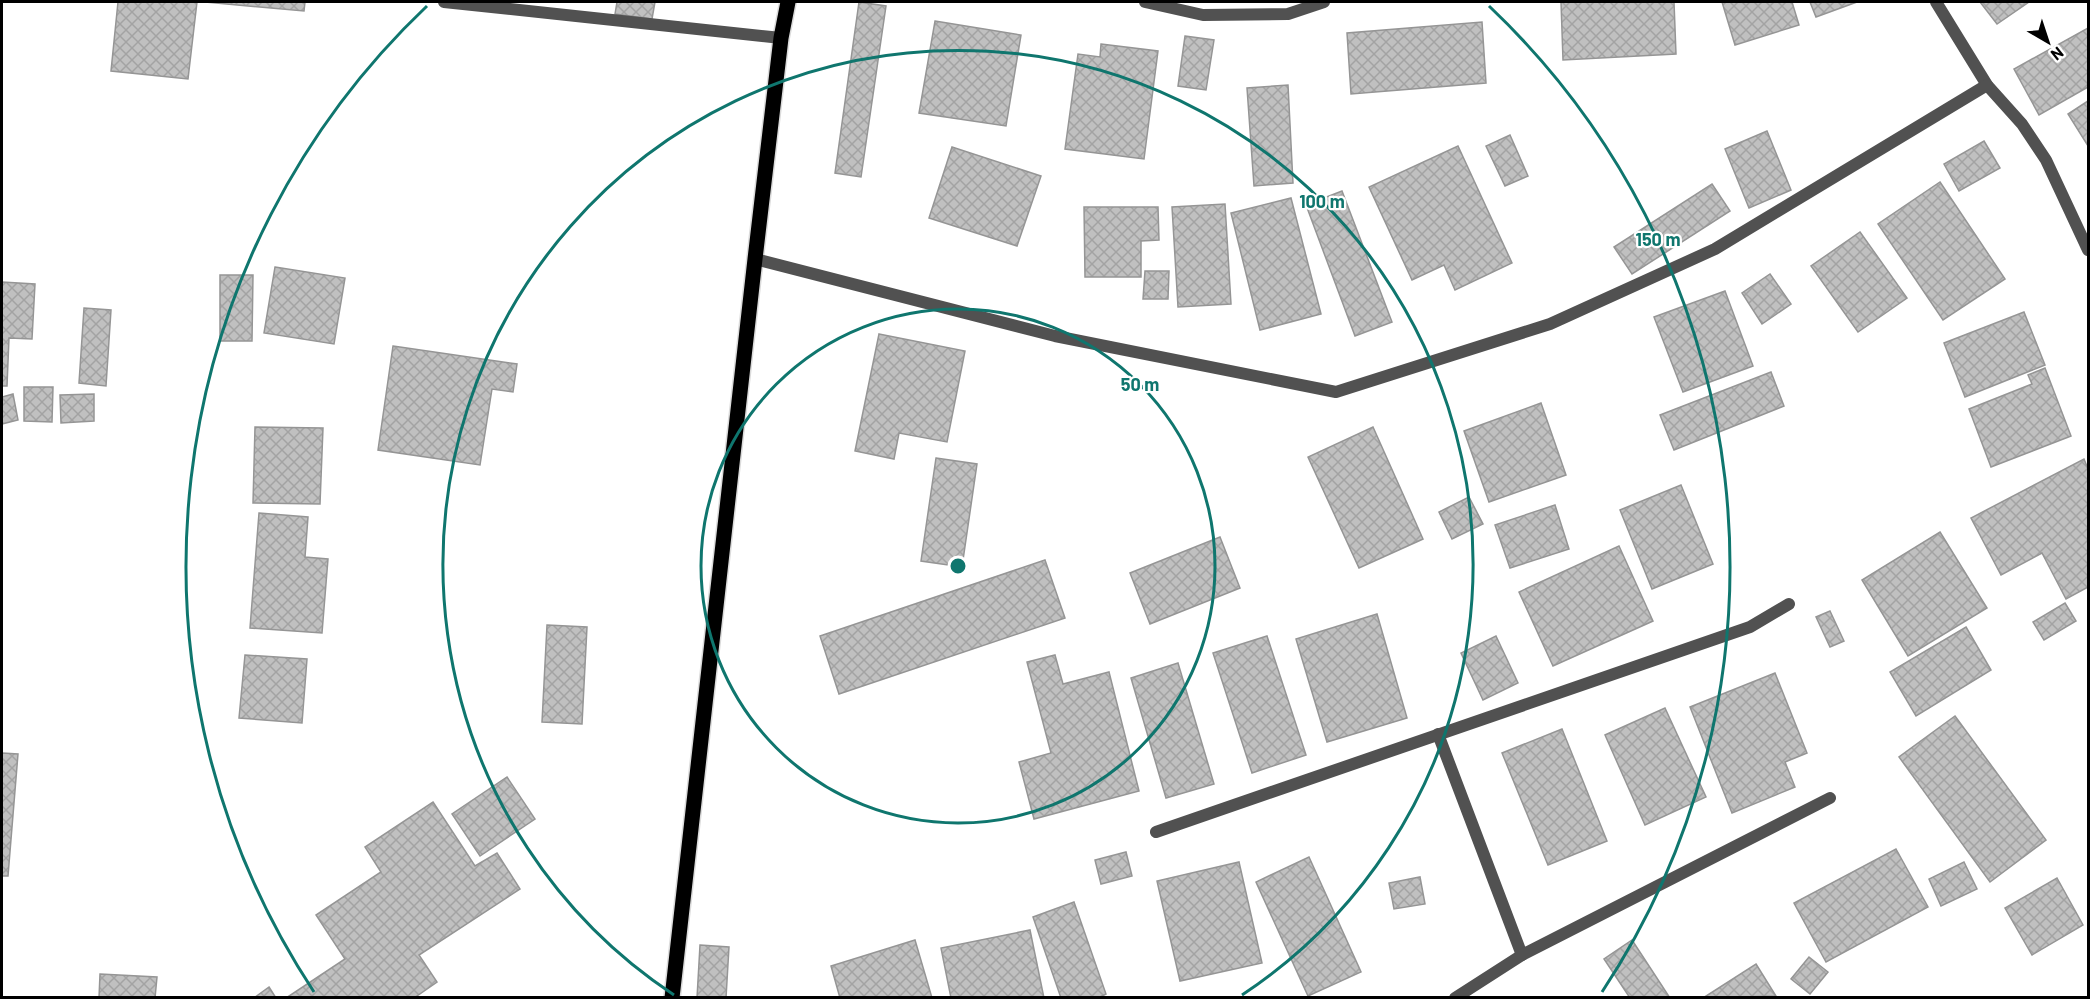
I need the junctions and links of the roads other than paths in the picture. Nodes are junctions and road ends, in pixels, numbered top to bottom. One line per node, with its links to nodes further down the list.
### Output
1 (444, 2): 6 (street)
2 (788, 2): 7 (main road)
3 (1146, 2): 4 (street)
4 (1324, 2)
5 (1936, 2): 8 (street)
6 (513, 5): 7 (street)
7 (781, 38): 10 (main road)
8 (1987, 85): 9 (street); 10 (street)
9 (2088, 250)
10 (755, 259): 16 (main road)
11 (1789, 604): 12 (street)
12 (1438, 734): 14 (street); 15 (street)
13 (1830, 798): 15 (street)
14 (1155, 832)
15 (1522, 955): 17 (street)
16 (672, 998)
17 (1455, 998)

